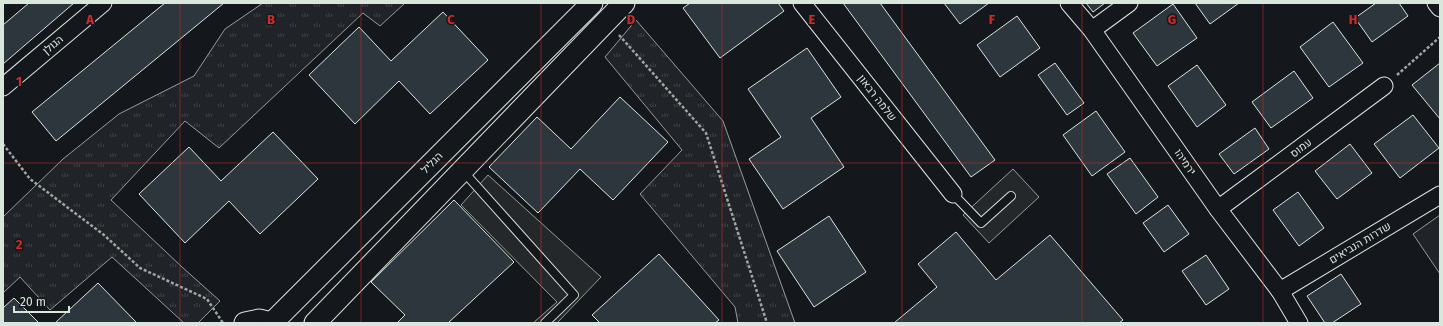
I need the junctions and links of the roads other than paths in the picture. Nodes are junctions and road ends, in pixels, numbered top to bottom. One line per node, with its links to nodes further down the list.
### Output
1 (103, 3): 11 (street, הגולן)
2 (592, 3): 19 (street, הגליל)
3 (624, 3): 12 (street)
4 (802, 3): 13 (street, שלמה רבאון)
5 (1069, 3): 9 (street, ירמיהו)
6 (1129, 3): 9 (street)
7 (1436, 3): 8 (street)
8 (1440, 8)
9 (1092, 30): 16 (street, ירמיהו)
10 (1384, 86): 16 (street, עמוס)
11 (3, 87)
12 (462, 170): 20 (street); 21 (lane)
13 (953, 194): 15 (lane)
14 (1440, 195): 17 (street, שדרות הנביאים)
15 (1011, 196)
16 (1218, 209): 17 (street, ירמיהו)
17 (1280, 291): 22 (street, ירמיהו)
18 (245, 323): 19 (street)
19 (272, 323)
20 (315, 323)
21 (545, 323)
22 (1299, 323)

